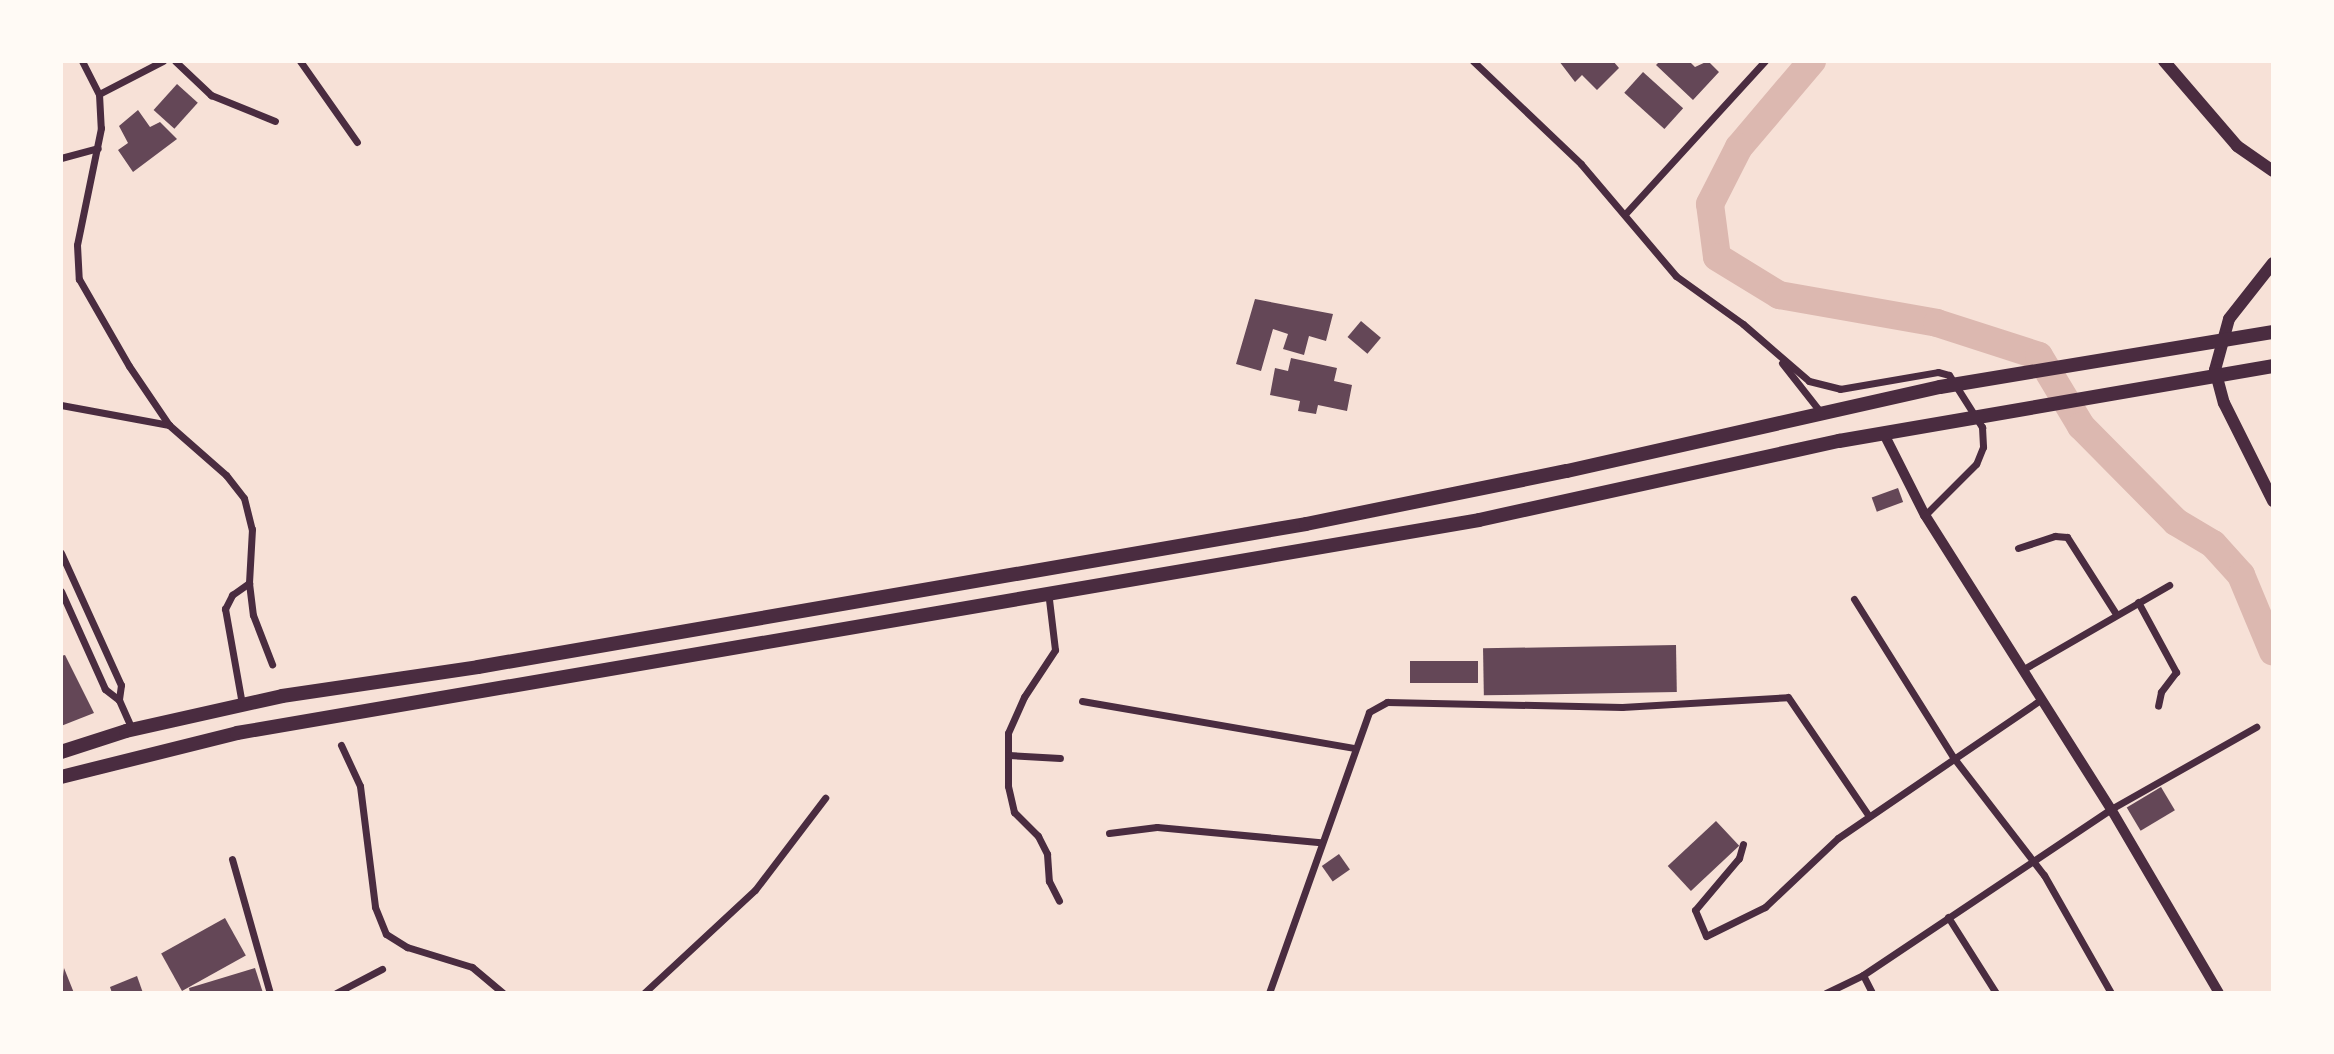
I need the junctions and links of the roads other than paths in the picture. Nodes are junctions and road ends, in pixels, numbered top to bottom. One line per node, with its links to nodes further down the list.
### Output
1 (82, 61): 8 (street)
2 (163, 61): 8 (street)
3 (175, 61): 9 (street)
4 (300, 61): 10 (street)
5 (1473, 61): 14 (street)
6 (1765, 61): 14 (street)
7 (2164, 61): 13 (main road)
8 (99, 94): 11 (street)
9 (275, 121)
10 (357, 142)
11 (98, 148): 12 (street); 21 (street)
12 (61, 158)
13 (2273, 171)
14 (1626, 213): 17 (street)
15 (2273, 263): 23 (main road)
16 (2267, 333): 20 (highway)
17 (1767, 345): 20 (street); 24 (street)
18 (2266, 368): 22 (highway)
19 (61, 405): 21 (street)
20 (1823, 414): 27 (highway)
21 (169, 425): 29 (street)
22 (1884, 434): 24 (street); 28 (highway)
23 (2273, 501)
24 (1925, 515): 37 (street)
25 (2018, 548): 35 (street)
26 (61, 553): 38 (street)
27 (1133, 553): 28 (highway); 41 (highway)
28 (1139, 575): 32 (highway)
29 (248, 583): 36 (street); 41 (street)
30 (2169, 585): 34 (street)
31 (61, 591): 38 (street)
32 (1048, 591): 48 (street); 51 (highway)
33 (1854, 599): 49 (street)
34 (2138, 602): 35 (street); 42 (street)
35 (2116, 614): 37 (street)
36 (272, 664)
37 (2022, 670): 40 (street)
38 (119, 700): 44 (street)
39 (1082, 701): 46 (street)
40 (2040, 701): 49 (street); 53 (street)
41 (242, 704): 44 (highway)
42 (2158, 706)
43 (2256, 727): 53 (street)
44 (132, 729): 47 (highway)
45 (341, 745): 66 (street)
46 (1355, 748): 54 (street); 56 (street)
47 (61, 752)
48 (1009, 755): 50 (street); 60 (street)
49 (1953, 757): 54 (street); 59 (street)
50 (1060, 758)
51 (61, 776)
52 (825, 798): 67 (street)
53 (2111, 809): 59 (street); 73 (street)
54 (1869, 816): 57 (street)
55 (1109, 832): 56 (street)
56 (1320, 842): 68 (street)
57 (1744, 844)
58 (232, 859): 64 (street)
59 (2032, 862): 61 (street); 72 (street)
60 (1059, 901)
61 (1948, 917): 63 (street); 71 (street)
62 (383, 969): 65 (street)
63 (1863, 975): 69 (street); 70 (street)
64 (270, 993)
65 (336, 993)
66 (503, 993)
67 (644, 993)
68 (1269, 993)
69 (1826, 993)
70 (1872, 993)
71 (1996, 993)
72 (2111, 993)
73 (2220, 993)

